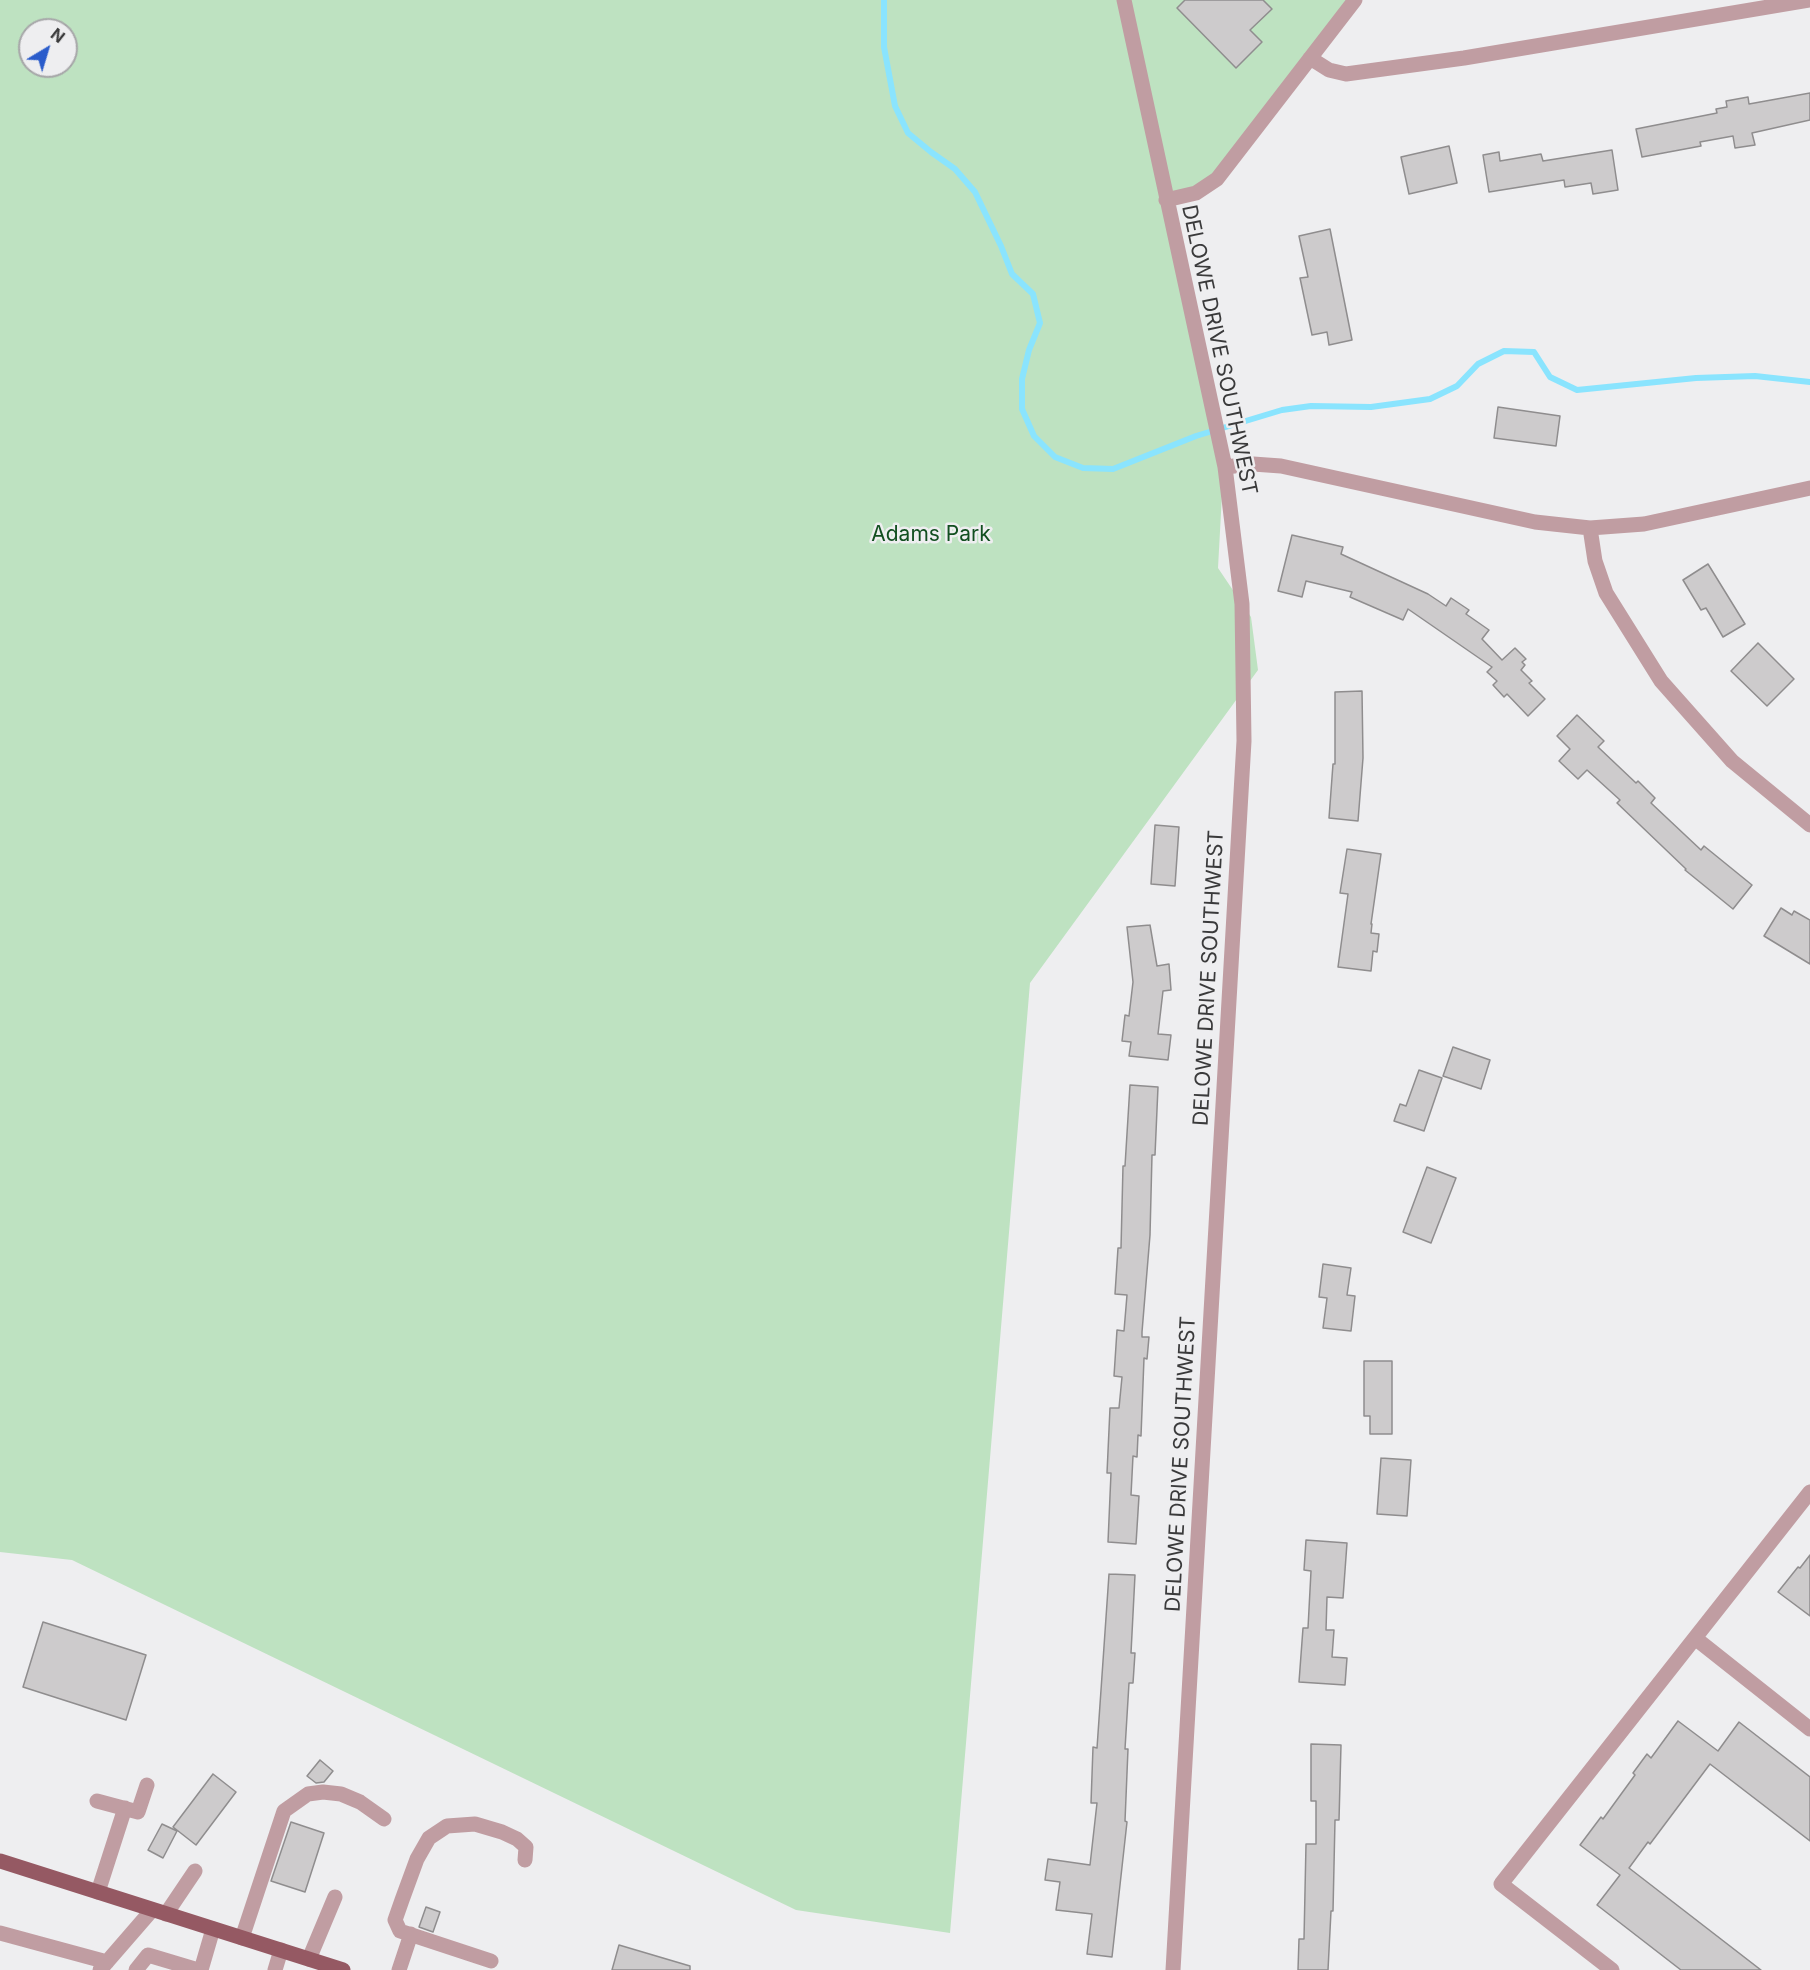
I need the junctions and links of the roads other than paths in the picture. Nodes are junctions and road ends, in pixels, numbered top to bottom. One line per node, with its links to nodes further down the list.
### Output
1 (1124, 0): 5 (street, DELOWE DRIVE SOUTHWEST)
2 (1355, 0): 4 (street)
3 (1810, 0): 4 (street)
4 (1310, 58): 5 (street)
5 (1166, 200): 6 (street, DELOWE DRIVE SOUTHWEST)
6 (1225, 467): 8 (street); 36 (street, DELOWE DRIVE SOUTHWEST)
7 (1810, 489): 8 (street)
8 (1590, 528): 9 (street)
9 (1810, 825)
10 (1810, 1492): 11 (street)
11 (1695, 1638): 12 (street); 37 (street)
12 (1810, 1728)
13 (147, 1785): 15 (street)
14 (97, 1801): 15 (street)
15 (125, 1808): 20 (street)
16 (384, 1819): 26 (street)
17 (525, 1860): 25 (street)
18 (0, 1861): 20 (main road)
19 (195, 1871): 22 (street)
20 (98, 1893): 22 (main road)
21 (335, 1897): 28 (street)
22 (159, 1912): 23 (main road); 30 (street)
23 (213, 1929): 26 (main road); 32 (street)
24 (0, 1933): 30 (street)
25 (411, 1934): 29 (street); 35 (street)
26 (242, 1938): 27 (main road)
27 (280, 1950): 28 (main road); 33 (street)
28 (309, 1959): 34 (main road)
29 (491, 1961)
30 (104, 1966)
31 (136, 1970): 32 (street)
32 (200, 1970)
33 (275, 1970)
34 (344, 1970)
35 (399, 1970)
36 (1173, 1970)
37 (1612, 1970)

